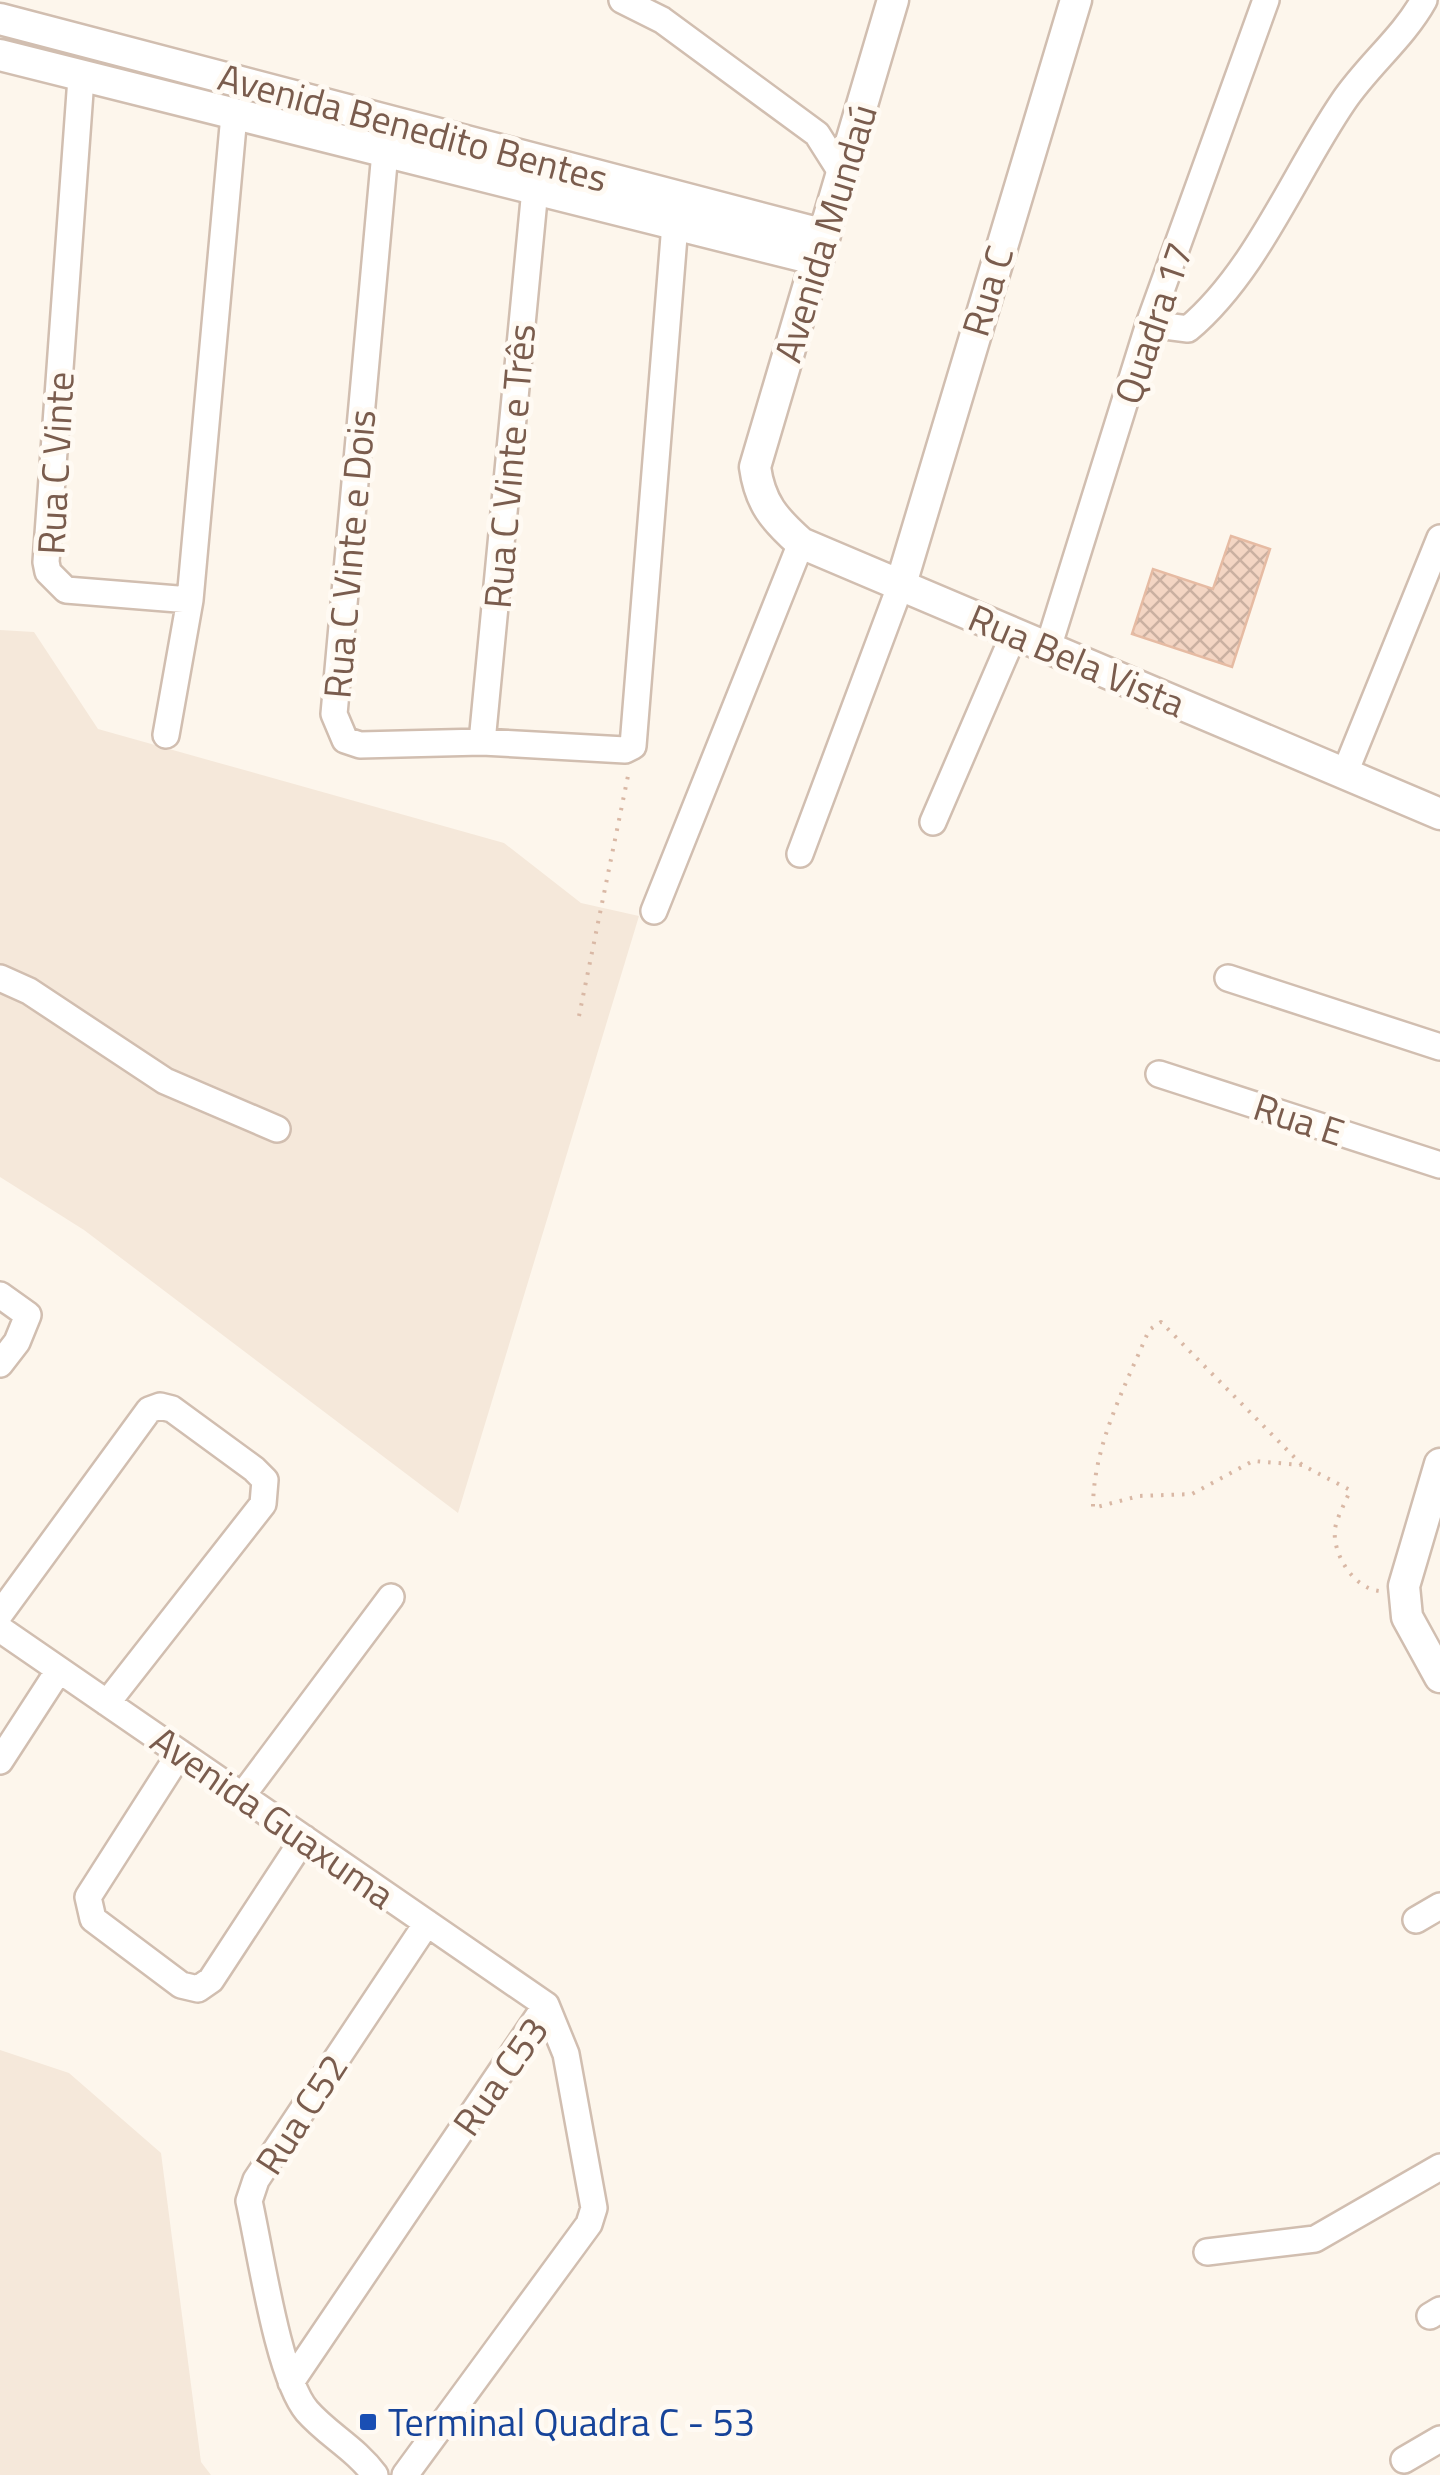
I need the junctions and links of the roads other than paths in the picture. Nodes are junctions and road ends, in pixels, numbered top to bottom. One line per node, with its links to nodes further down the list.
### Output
1 (622, 0): 6 (street)
2 (893, 0): 14 (street, Avenida Mundaú)
3 (1076, 0): 22 (street, Rua C)
4 (1266, 0): 18 (street, Quadra 17)
5 (1424, 0): 18 (street)
6 (668, 10): 14 (street)
7 (0, 18): 9 (street, Avenida Benedito Bentes)
8 (0, 56): 10 (street, Avenida Benedito Bentes)
9 (145, 57): 11 (street); 17 (street, Avenida Benedito Bentes)
10 (81, 78): 11 (street, Avenida Benedito Bentes); 23 (street, Rua C Vinte)
11 (139, 92): 12 (street, Avenida Benedito Bentes)
12 (234, 115): 13 (street, Avenida Benedito Bentes); 23 (street)
13 (385, 152): 15 (street, Avenida Benedito Bentes); 27 (street, Rua C Vinte e Dois)
14 (843, 175): 17 (street, Avenida Mundaú)
15 (535, 189): 16 (street, Avenida Benedito Bentes); 27 (street, Rua C Vinte e Três)
16 (675, 224): 17 (street, Avenida Benedito Bentes); 27 (street, Rua C Vinte e Dois)
17 (822, 247): 19 (street, Avenida Mundaú)
18 (1150, 324): 25 (street, Quadra 17)
19 (756, 466): 21 (street, Rua Bela Vista)
20 (1440, 538): 28 (street)
21 (801, 543): 22 (street, Rua Bela Vista); 32 (street)
22 (902, 584): 24 (street, Rua Bela Vista); 31 (street)
23 (190, 600): 26 (street)
24 (1014, 634): 25 (street, Rua Bela Vista); 30 (street)
25 (1048, 648): 28 (street, Rua Bela Vista)
26 (166, 734)
27 (482, 742)
28 (1344, 775): 29 (street, Rua Bela Vista)
29 (1440, 814)
30 (933, 822)
31 (800, 854)
32 (654, 911)
33 (0, 978): 37 (street)
34 (1228, 978): 35 (street)
35 (1440, 1047)
36 (1159, 1074): 38 (street, Rua E)
37 (277, 1129)
38 (1440, 1165)
39 (0, 1295): 40 (street)
40 (0, 1364)
41 (1440, 1464): 46 (street)
42 (391, 1597): 50 (street)
43 (0, 1614): 47 (street)
44 (0, 1630): 45 (street, Avenida Guaxuma)
45 (58, 1670): 47 (street, Avenida Guaxuma); 49 (street)
46 (1440, 1678)
47 (106, 1703): 48 (street, Avenida Guaxuma)
48 (180, 1753): 50 (street, Avenida Guaxuma); 51 (street)
49 (0, 1761)
50 (242, 1796): 51 (street, Avenida Guaxuma)
51 (304, 1838): 54 (street, Avenida Guaxuma)
52 (1440, 1906): 53 (street)
53 (1416, 1920)
54 (427, 1923): 55 (street, Avenida Guaxuma); 58 (street, Rua C52)
55 (546, 2005): 58 (street, Rua C53); 62 (street, Rua C53)
56 (1440, 2167): 57 (street)
57 (1206, 2252)
58 (291, 2382): 61 (street)
59 (1440, 2439): 60 (street)
60 (1404, 2460)
61 (374, 2475)
62 (405, 2475)

